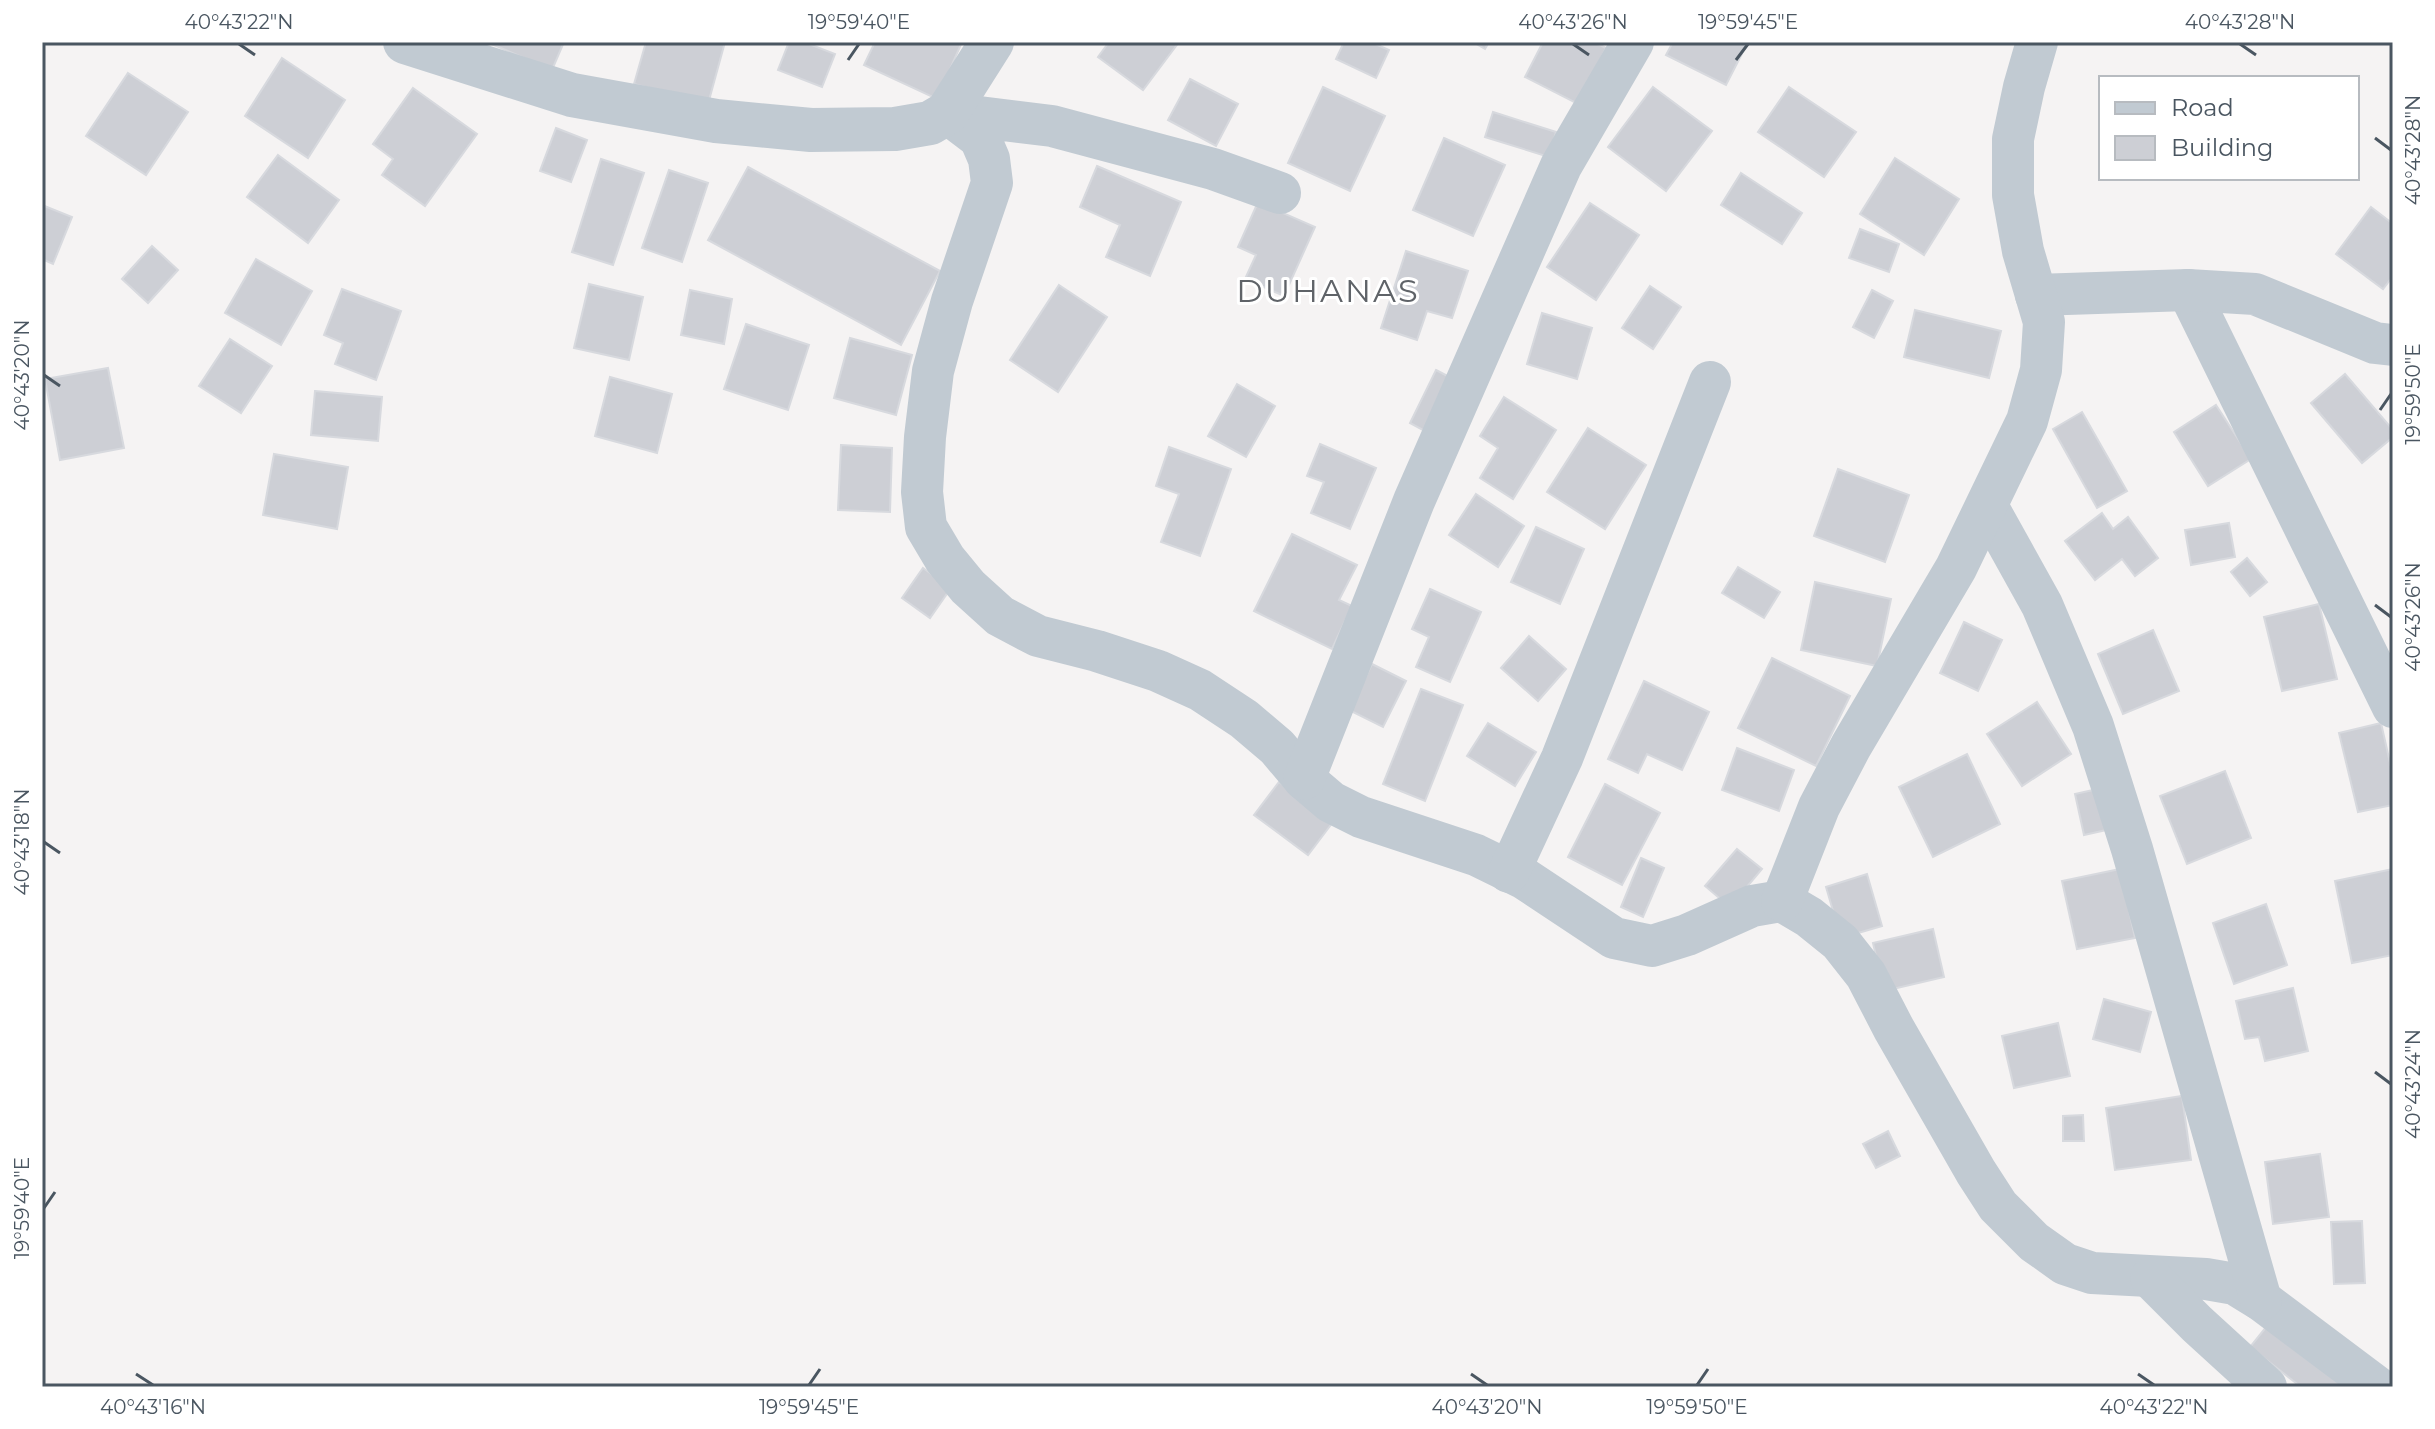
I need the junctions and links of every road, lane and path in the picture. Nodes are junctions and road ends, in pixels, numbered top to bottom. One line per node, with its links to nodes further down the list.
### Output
1 (405, 42): 5 (street)
2 (992, 42): 5 (street)
3 (1633, 42): 13 (street)
4 (2037, 42): 8 (street)
5 (947, 113): 6 (street); 13 (street)
6 (1280, 193)
7 (2188, 290): 8 (street); 9 (street); 12 (street)
8 (2036, 295): 11 (street)
9 (2393, 345)
10 (1710, 382): 14 (street)
11 (1987, 506): 15 (street); 17 (street)
12 (2393, 707)
13 (1304, 779): 14 (street)
14 (1509, 872): 15 (street)
15 (1782, 901): 16 (street)
16 (2151, 1278): 17 (street); 18 (street)
17 (2261, 1300): 19 (street)
18 (2266, 1387)
19 (2377, 1387)

